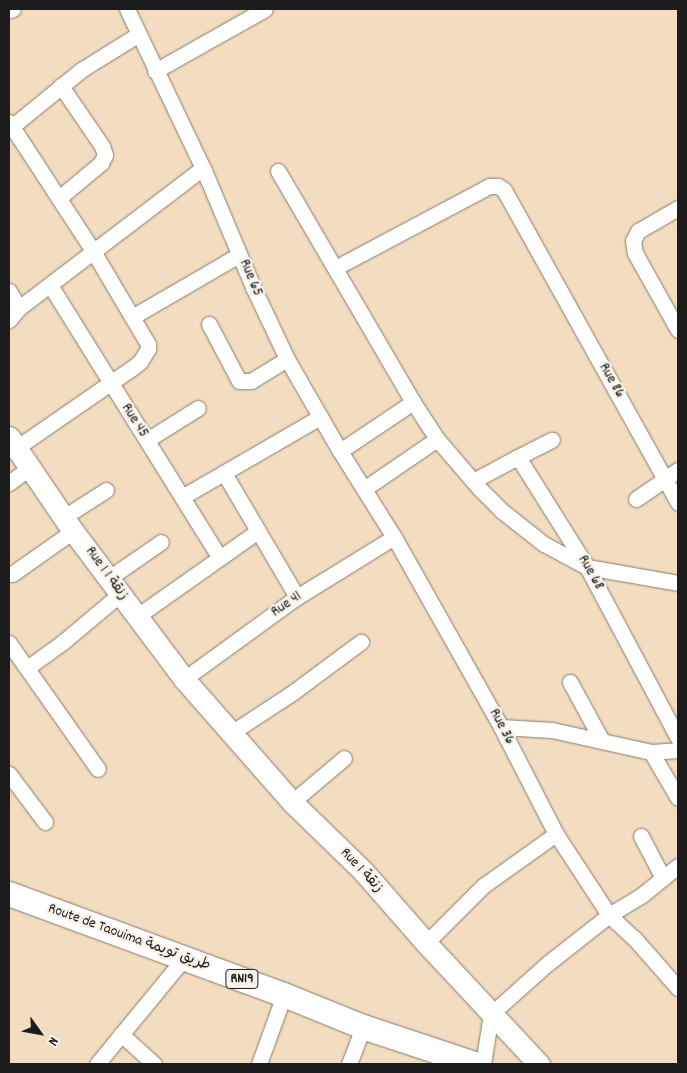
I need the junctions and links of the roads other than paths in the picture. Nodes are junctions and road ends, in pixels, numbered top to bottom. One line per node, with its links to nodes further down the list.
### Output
1 (127, 9): 4 (street, Rue 65)
2 (265, 9): 3 (street)
3 (247, 13): 5 (street)
4 (138, 34): 5 (street, Rue 65); 6 (street)
5 (156, 71): 8 (street, Rue 65)
6 (61, 86): 7 (street); 10 (street)
7 (10, 126): 10 (street)
8 (203, 168): 12 (street); 13 (street, Rue 65)
9 (278, 171): 14 (street)
10 (59, 198): 12 (street)
11 (678, 208): 21 (street)
12 (94, 252): 15 (street); 18 (street)
13 (239, 255): 18 (street); 22 (street, Rue 65)
14 (335, 268): 24 (street); 35 (street, Rue 86)
15 (50, 285): 17 (street); 23 (street, Rue 45)
16 (9, 291): 17 (street)
17 (19, 308): 19 (street)
18 (132, 317): 23 (street)
19 (9, 320)
20 (209, 324): 22 (street)
21 (678, 327)
22 (287, 359): 26 (street, Rue 65)
23 (110, 383): 28 (street, Rue 45); 30 (street)
24 (413, 402): 27 (street); 31 (street)
25 (198, 408): 28 (street)
26 (320, 417): 31 (street, Rue 65); 34 (street)
27 (437, 439): 36 (street); 39 (street)
28 (147, 440): 40 (street, Rue 45)
29 (552, 440): 32 (street)
30 (12, 443): 33 (street)
31 (340, 451): 39 (street, Rue 65)
32 (518, 457): 36 (street); 48 (street, Rue 68)
33 (29, 468): 37 (street); 43 (street, Rue 1 زنقة 1)
34 (224, 472): 40 (street); 44 (street)
35 (672, 474): 41 (street); 42 (street, Rue 86)
36 (473, 481): 48 (street)
37 (9, 483)
38 (106, 490): 43 (street)
39 (364, 490): 45 (street, Rue 65)
40 (182, 497): 47 (street, Rue 45)
41 (636, 499)
42 (678, 503)
43 (69, 524): 49 (street); 51 (street, Rue 1 زنقة 1)
44 (258, 531): 47 (street); 52 (street)
45 (394, 537): 52 (street, Rue 41); 59 (street, Rue 36)
46 (161, 542): 51 (street)
47 (219, 556): 53 (street)
48 (587, 567): 50 (street); 61 (street, Rue 68)
49 (12, 574)
50 (678, 583)
51 (115, 586): 53 (street, Rue 1 زنقة 1); 56 (street)
52 (297, 597): 57 (street, Rue 41)
53 (136, 617): 57 (street, Rue 1 زنقة 1)
54 (361, 642): 60 (street)
55 (9, 644): 56 (street)
56 (27, 668): 66 (street)
57 (184, 679): 60 (street, Rue 1 زنقة)
58 (570, 682): 62 (street)
59 (502, 727): 62 (street); 71 (street, Rue 36)
60 (231, 733): 69 (street, Rue 1 زنقة)
61 (678, 738)
62 (602, 741): 64 (street)
63 (678, 750): 64 (street)
64 (651, 752): 68 (street)
65 (344, 758): 69 (street)
66 (98, 769)
67 (9, 774): 70 (street)
68 (678, 798)
69 (292, 802): 77 (street, Rue 1 زنقة)
70 (45, 822)
71 (556, 834): 76 (street, Rue 36); 77 (street)
72 (640, 836): 74 (street)
73 (678, 866): 74 (street)
74 (663, 878): 76 (street)
75 (9, 894): 78 (main road, Route de Taouima طريق تويمة / RN19)
76 (609, 915): 79 (street, Rue 36); 81 (street)
77 (426, 944): 81 (street, Rue 1 زنقة)
78 (184, 958): 80 (main road, Route de Taouima طريق تويمة / RN19); 83 (street)
79 (678, 988)
80 (284, 995): 82 (main road, Route de Taouima طريق تويمة / RN19); 86 (street)
81 (491, 1014): 89 (street); 90 (street, Rue 1 زنقة)
82 (363, 1027): 87 (street); 88 (main road, Route de Taouima طريق تويمة / RN19)
83 (121, 1034): 84 (street); 85 (street)
84 (97, 1064)
85 (154, 1064)
86 (259, 1064)
87 (349, 1064)
88 (475, 1064)
89 (483, 1064)
90 (539, 1064)

